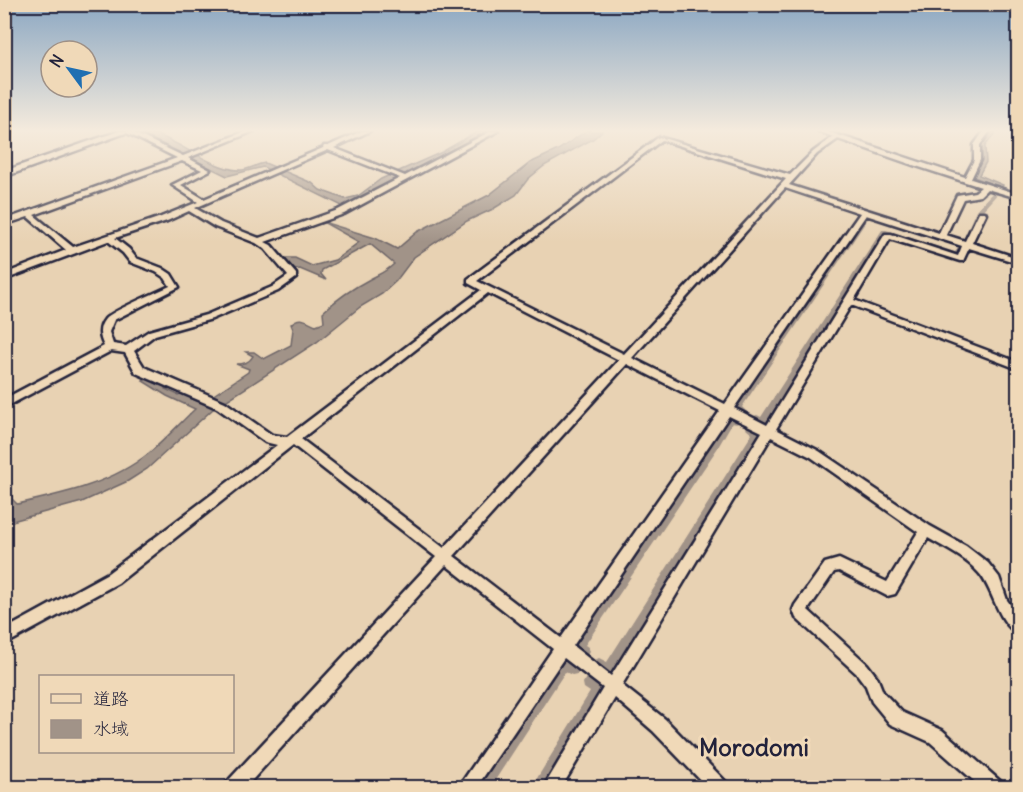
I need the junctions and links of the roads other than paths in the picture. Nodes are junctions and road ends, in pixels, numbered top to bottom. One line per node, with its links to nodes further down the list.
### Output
1 (21, 168): 12 (main road)
2 (156, 168): 22 (street)
3 (203, 168): 19 (street)
4 (280, 168): 19 (street)
5 (378, 168): 13 (street)
6 (423, 168): 13 (street)
7 (621, 168): 32 (street)
8 (758, 168): 14 (street)
9 (801, 168): 14 (street)
10 (929, 168): 15 (street)
11 (973, 168): 15 (street)
12 (4, 174)
13 (404, 178): 27 (street)
14 (791, 178): 16 (street)
15 (967, 181): 17 (street)
16 (785, 186): 21 (street); 36 (street)
17 (986, 186): 18 (street); 25 (street)
18 (1018, 196)
19 (203, 202): 20 (street)
20 (189, 208): 26 (street); 27 (street)
21 (864, 212): 25 (street); 39 (street)
22 (28, 213): 24 (street); 29 (street)
23 (982, 214): 28 (street)
24 (4, 223)
25 (944, 237): 28 (street)
26 (109, 238): 29 (street); 34 (street)
27 (259, 241): 35 (street)
28 (964, 247): 30 (street); 33 (street)
29 (70, 251): 31 (street)
30 (1018, 261)
31 (4, 277)
32 (488, 290): 36 (street); 41 (street)
33 (849, 301): 37 (street); 40 (street)
34 (110, 347): 35 (street); 38 (street)
35 (128, 350): 41 (street)
36 (627, 359): 39 (street); 43 (street)
37 (1018, 366)
38 (4, 404)
39 (733, 413): 40 (street); 46 (street)
40 (763, 428): 42 (street); 47 (street)
41 (289, 440): 43 (street); 45 (street)
42 (926, 530): 44 (street); 52 (street)
43 (446, 557): 46 (street); 48 (street)
44 (1018, 626)
45 (4, 638)
46 (564, 650): 47 (street); 49 (street)
47 (609, 685): 50 (street); 51 (street)
48 (233, 788)
49 (466, 788)
50 (551, 788)
51 (720, 788)
52 (995, 788)

